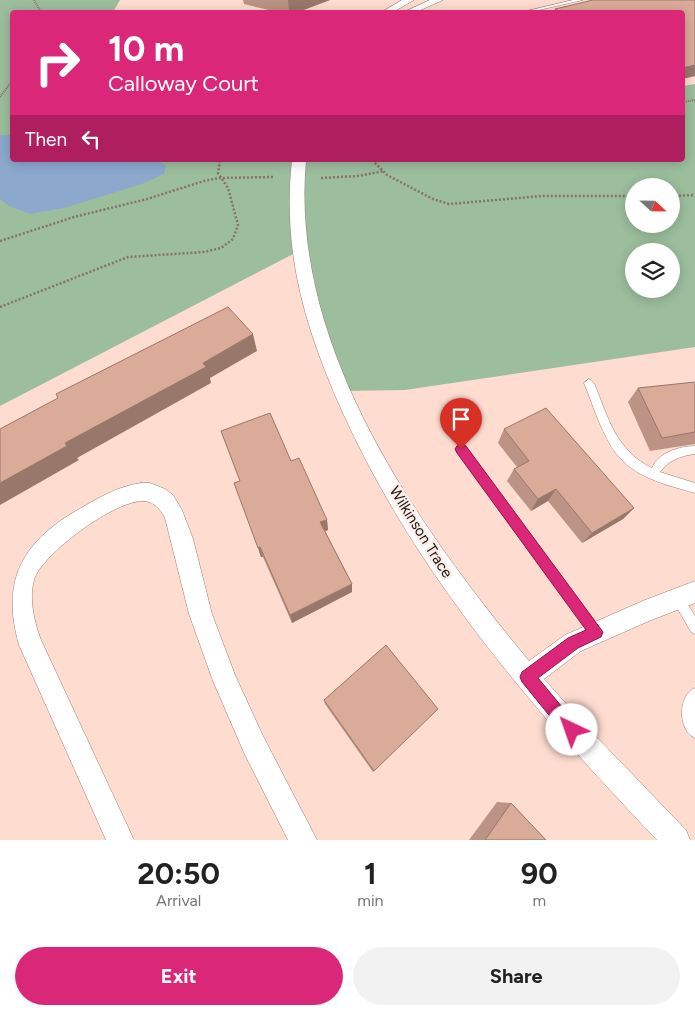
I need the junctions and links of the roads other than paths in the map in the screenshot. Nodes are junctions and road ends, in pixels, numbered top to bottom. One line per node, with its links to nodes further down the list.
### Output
1 (409, 0): 5 (street)
2 (438, 0): 6 (street)
3 (580, 0): 4 (lane)
4 (571, 1): 7 (lane)
5 (391, 10)
6 (414, 10)
7 (530, 10)
8 (298, 162): 17 (street, Wilkinson Trace)
9 (589, 384): 12 (lane)
10 (461, 449): 16 (lane)
11 (695, 450): 12 (lane)
12 (654, 474): 13 (lane)
13 (695, 488)
14 (687, 595): 15 (lane); 16 (street)
15 (695, 628)
16 (596, 632): 17 (street)
17 (527, 677): 22 (street, Wilkinson Trace)
18 (695, 695): 19 (lane)
19 (695, 730)
20 (120, 840): 21 (street)
21 (302, 840)
22 (676, 840)

